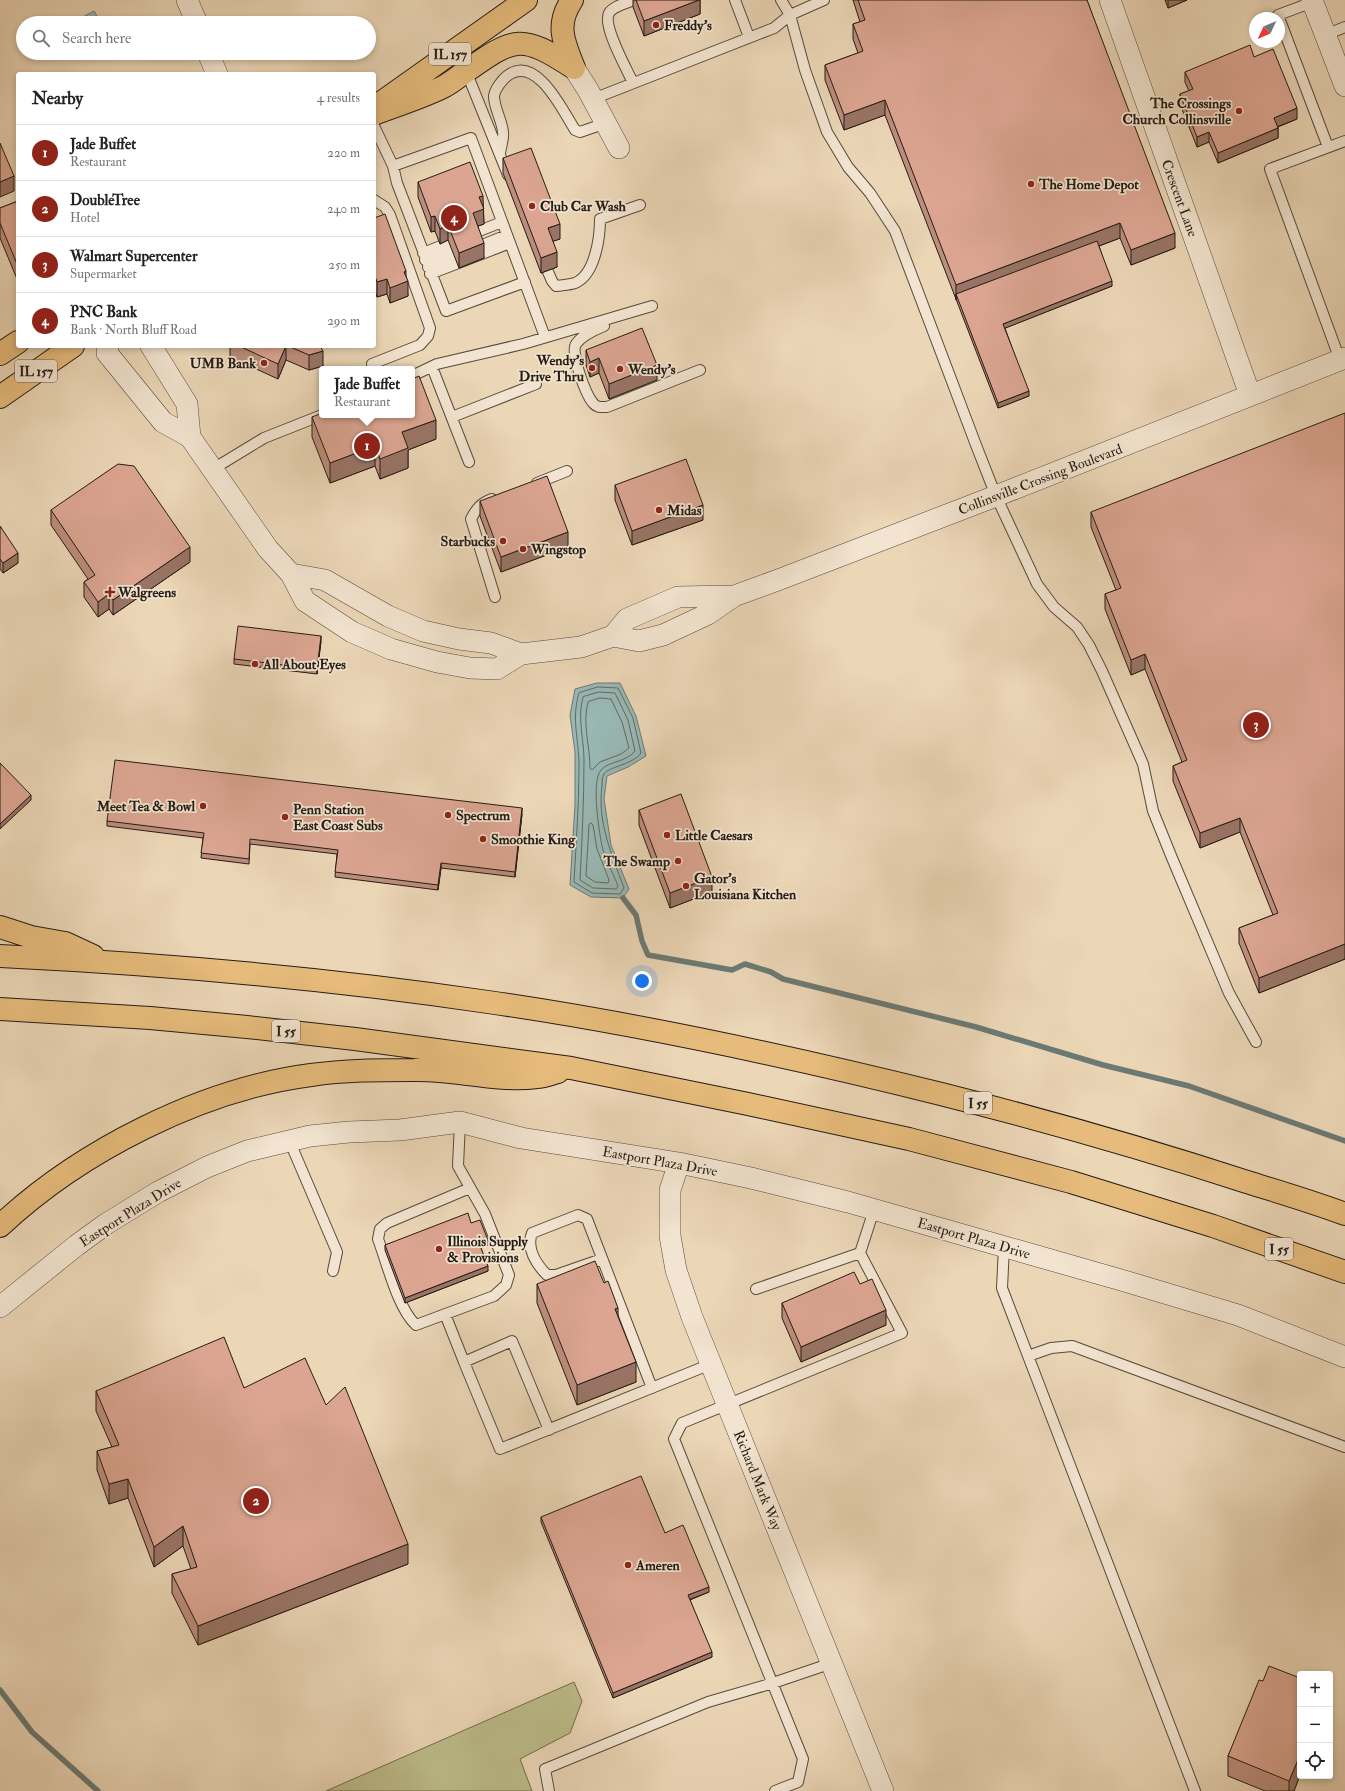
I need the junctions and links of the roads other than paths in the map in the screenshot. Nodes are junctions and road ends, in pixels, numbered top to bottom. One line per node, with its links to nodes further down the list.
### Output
1 (188, 0): 11 (street)
2 (526, 0): 22 (main road, IL 157)
3 (572, 0): 16 (main road)
4 (634, 0): 19 (lane)
5 (735, 0): 14 (lane)
6 (781, 0): 10 (lane)
7 (824, 0): 10 (lane)
8 (1110, 0): 53 (street, Crescent Lane)
9 (1312, 1): 13 (street); 27 (lane)
10 (790, 15): 14 (lane); 62 (lane)
11 (194, 16)
12 (1345, 27): 13 (lane)
13 (1325, 35): 20 (street)
14 (749, 37): 19 (lane)
15 (211, 60): 18 (street)
16 (574, 68): 17 (main road); 21 (street)
17 (466, 71): 23 (main road); 29 (lane)
18 (216, 72)
19 (633, 83): 21 (lane)
20 (1345, 86)
21 (593, 99): 24 (street)
22 (376, 107)
23 (376, 113)
24 (606, 123): 28 (street); 29 (lane)
25 (376, 130): 30 (lane)
26 (1345, 141): 27 (lane)
27 (1328, 147): 46 (lane)
28 (619, 148)
29 (500, 153): 31 (lane)
30 (393, 166): 34 (lane); 36 (lane)
31 (513, 186)
32 (376, 201): 47 (lane)
33 (640, 205): 35 (lane)
34 (506, 232): 36 (lane); 36 (lane); 37 (lane)
35 (539, 249)
36 (427, 263): 37 (lane)
37 (525, 282): 40 (lane)
38 (652, 306): 39 (lane)
39 (627, 313): 40 (lane); 49 (lane)
40 (545, 337): 48 (lane)
41 (16, 343): 45 (main road, IL 157)
42 (70, 348): 52 (main road, IL 157)
43 (108, 348): 56 (street, Collinsville Crossing Boulevard)
44 (152, 348): 56 (street, Collinsville Crossing Boulevard)
45 (0, 354)
46 (1343, 359): 53 (street, Collinsville Crossing Boulevard)
47 (372, 364)
48 (432, 367): 50 (lane); 55 (lane)
49 (700, 370)
50 (415, 375)
51 (536, 384): 55 (lane)
52 (0, 396)
53 (1250, 396): 62 (street, Collinsville Crossing Boulevard)
54 (319, 416): 58 (lane)
55 (452, 418): 57 (lane)
56 (190, 437): 58 (street, Collinsville Crossing Boulevard)
57 (469, 462)
58 (212, 469): 63 (street, Collinsville Crossing Boulevard)
59 (567, 471): 60 (lane)
60 (525, 487)
61 (504, 494): 65 (lane)
62 (996, 496): 64 (street, Collinsville Crossing Boulevard); 72 (lane)
63 (291, 574): 67 (street, Collinsville Crossing Boulevard); 67 (street, Collinsville Crossing Boulevard)
64 (734, 596): 66 (street, Collinsville Crossing Boulevard); 66 (street, Collinsville Crossing Boulevard)
65 (495, 597)
66 (613, 636): 67 (street, Collinsville Crossing Boulevard)
67 (521, 654)
68 (0, 927): 70 (main road)
69 (0, 956): 70 (main road, I 55)
70 (105, 961): 79 (main road, I 55)
71 (0, 1009): 73 (main road, I 55)
72 (1256, 1042)
73 (571, 1068): 80 (main road); 85 (main road, I 55)
74 (460, 1122): 75 (street, Eastport Plaza Drive); 76 (street, Eastport Plaza Drive); 77 (lane)
75 (289, 1140): 84 (lane); 87 (street, Eastport Plaza Drive)
76 (679, 1163): 78 (street, Eastport Plaza Drive); 92 (street, Richard Mark Way)
77 (470, 1188): 88 (lane); 88 (lane)
78 (874, 1210): 81 (street, Eastport Plaza Drive); 82 (lane)
79 (1345, 1214)
80 (0, 1226)
81 (1004, 1247): 89 (lane); 90 (street, Eastport Plaza Drive)
82 (860, 1253): 86 (lane); 94 (lane)
83 (602, 1259): 83 (lane); 93 (lane)
84 (333, 1271)
85 (1345, 1272)
86 (756, 1289)
87 (0, 1307)
88 (445, 1314): 91 (lane)
89 (1028, 1356): 96 (lane); 102 (lane)
90 (1345, 1357)
91 (464, 1362): 95 (lane); 95 (lane)
92 (711, 1364): 93 (lane); 94 (street, Richard Mark Way)
93 (652, 1388): 95 (lane)
94 (727, 1404): 97 (street, Richard Mark Way); 98 (lane)
95 (549, 1430)
96 (1345, 1447)
97 (832, 1663): 98 (lane); 101 (street, Richard Mark Way)
98 (773, 1683): 99 (lane); 100 (lane)
99 (549, 1791)
100 (775, 1791)
101 (883, 1791)
102 (1195, 1791)

